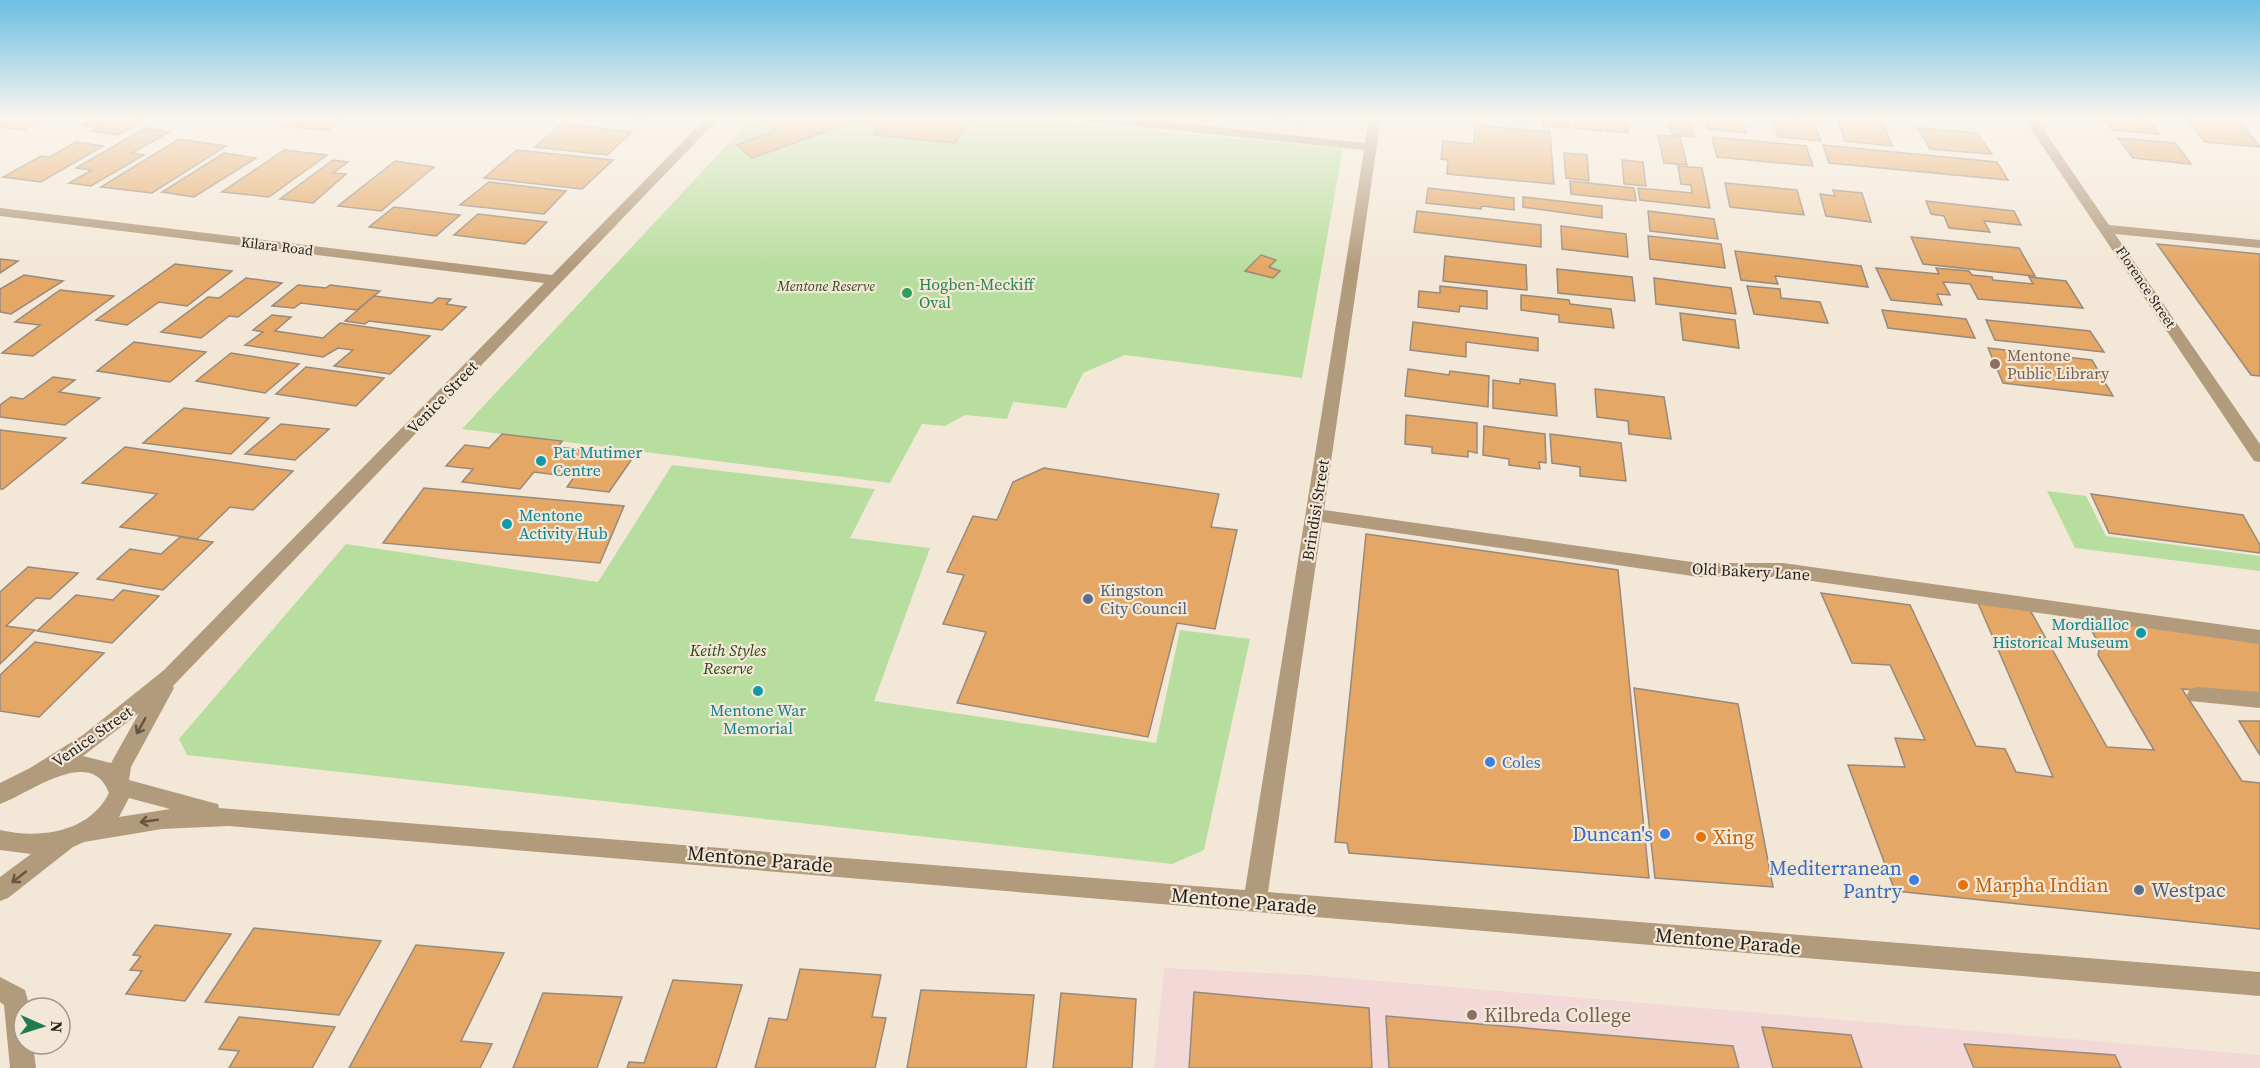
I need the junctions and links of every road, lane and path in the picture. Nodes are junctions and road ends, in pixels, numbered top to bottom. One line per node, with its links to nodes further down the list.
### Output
1 (665, 167): 7 (street, Venice Street)
2 (1368, 167): 9 (street, Brindisi Street)
3 (2064, 167): 5 (street, Florence Street)
4 (0, 213): 7 (street, Kilara Road)
5 (2107, 230): 6 (street); 8 (street, Florence Street)
6 (2260, 244)
7 (554, 280): 11 (street, Venice Street)
8 (2260, 458)
9 (1314, 515): 10 (street, Old Bakery Lane); 22 (street, Brindisi Street)
10 (2260, 637)
11 (171, 676): 14 (street, Venice Street); 16 (street, Venice Street, one-way to 16)
12 (2197, 695): 13 (street)
13 (2260, 700)
14 (36, 773): 15 (street); 16 (street); 17 (street, Venice Street)
15 (0, 781)
16 (118, 785): 18 (street, Mentone Parade); 19 (street, Venice Street)
17 (0, 795)
18 (228, 817): 19 (street, Mentone Parade, one-way to 19); 22 (street, Mentone Parade)
19 (76, 835): 20 (street, Mentone Parade); 21 (street, one-way to 21)
20 (0, 840)
21 (0, 891)
22 (1255, 902): 23 (street, Mentone Parade)
23 (2260, 984)
24 (8, 994): 25 (street)
25 (23, 1068)

